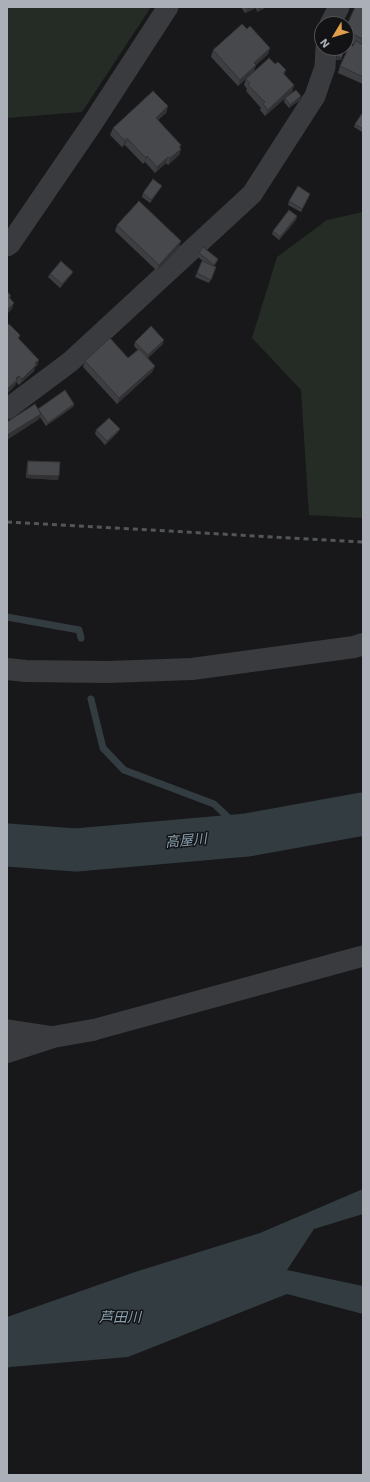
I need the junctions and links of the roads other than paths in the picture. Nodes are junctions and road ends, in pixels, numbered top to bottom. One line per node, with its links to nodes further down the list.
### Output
1 (168, 7): 5 (street)
2 (339, 7): 3 (street)
3 (334, 16)
4 (325, 56): 6 (street)
5 (7, 246)
6 (7, 409)
7 (363, 644): 8 (street)
8 (7, 669)
9 (363, 956): 11 (street)
10 (7, 1030): 12 (street)
11 (93, 1030): 12 (street)
12 (54, 1037): 13 (street)
13 (7, 1052)

